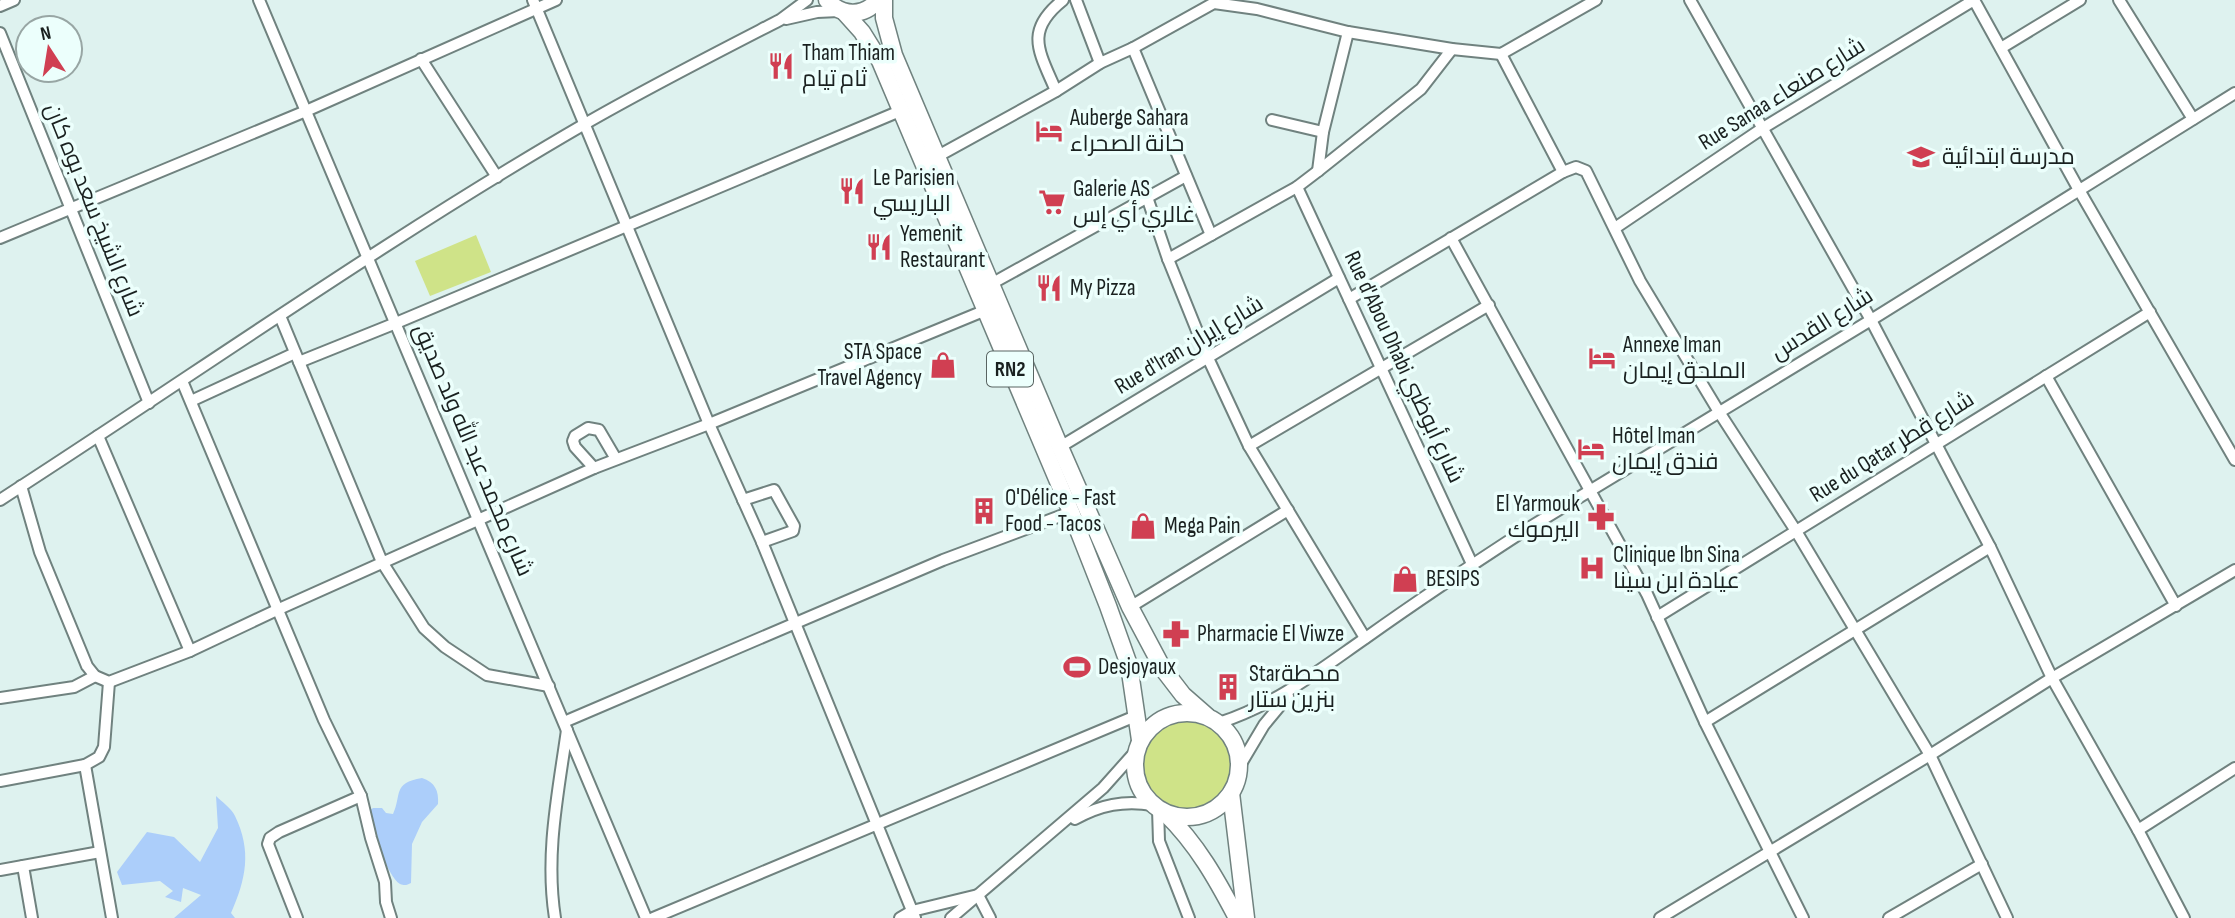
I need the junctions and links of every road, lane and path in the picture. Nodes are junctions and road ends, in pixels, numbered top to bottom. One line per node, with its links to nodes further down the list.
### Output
1 (14, 0): 17 (street)
2 (259, 0): 31 (street, شارع محمد عبد الله ولد صديق)
3 (556, 0): 15 (street)
4 (807, 0): 19 (street)
5 (878, 0): 18 (highway)
6 (884, 0): 37 (highway, RN2)
7 (1063, 0): 28 (street)
8 (1076, 0): 27 (street)
9 (1596, 0): 25 (street)
10 (1690, 0): 35 (street)
11 (1974, 0): 23 (street); 35 (street, Rue Sanaa شارع صنعاء)
12 (2080, 0): 23 (street)
13 (2119, 0): 32 (street)
14 (1214, 2): 16 (street); 22 (street)
15 (535, 4): 26 (street); 34 (street)
16 (1259, 5): 20 (street)
17 (0, 6)
18 (837, 8): 19 (street); 30 (highway, RN2)
19 (780, 20): 34 (street)
20 (1348, 32): 24 (street); 36 (street)
21 (0, 33): 45 (street, شارع الشيخ سعد بوه كان)
22 (1133, 48): 27 (street); 40 (street)
23 (2001, 48): 43 (street)
24 (1452, 49): 25 (street); 38 (street)
25 (1501, 54): 39 (street)
26 (421, 60): 31 (street); 41 (street)
27 (1100, 63): 28 (street)
28 (1056, 91): 37 (street)
29 (2235, 93): 32 (street, شارع القدس)
30 (900, 110): 46 (street); 57 (highway, RN2)
31 (306, 111): 45 (street); 51 (street, شارع محمد عبد الله ولد صديق)
32 (2193, 119): 43 (street, شارع القدس)
33 (1272, 120): 36 (street)
34 (585, 124): 41 (street); 46 (street)
35 (1763, 128): 47 (street, Rue Sanaa شارع صنعاء); 60 (street)
36 (1323, 132): 38 (street)
37 (937, 156): 54 (highway, RN2)
38 (1318, 171): 42 (street)
39 (1563, 172): 47 (street); 50 (street)
40 (1186, 176): 44 (street); 48 (street)
41 (497, 177): 51 (street)
42 (1297, 187): 48 (street); 53 (street, Rue d'Abou Dhabi شارع أبوظبي)
43 (2079, 190): 58 (street); 60 (street, شارع القدس)
44 (1147, 197): 52 (street); 54 (street)
45 (70, 208): 49 (street); 68 (street, شارع الشيخ سعد بوه كان)
46 (627, 226): 61 (street); 70 (street)
47 (1615, 228): 69 (street)
48 (1211, 235): 52 (street)
49 (0, 238)
50 (1451, 238): 55 (street); 56 (street)
51 (367, 259): 59 (street); 61 (street, شارع محمد عبد الله ولد صديق)
52 (1168, 259): 63 (street)
53 (1339, 278): 55 (street, Rue d'Abou Dhabi شارع أبوظبي); 63 (street, Rue d'Iran شارع إيران)
54 (991, 284): 74 (highway, RN2)
55 (1349, 299): 64 (street, Rue d'Abou Dhabi شارع أبوظبي)
56 (1489, 305): 64 (street); 79 (street)
57 (986, 310): 70 (street); 83 (highway, RN2)
58 (2150, 312): 65 (street, Rue du Qatar شارع قطر); 76 (street)
59 (280, 316): 62 (street); 66 (street)
60 (1871, 320): 69 (street, شارع القدس); 72 (street)
61 (396, 323): 62 (street); 84 (street, شارع محمد عبد الله ولد صديق)
62 (297, 357): 67 (street); 88 (street)
63 (1208, 358): 73 (street); 74 (street, Rue d'Iran شارع إيران)
64 (1381, 368): 73 (street); 89 (street, Rue d'Abou Dhabi شارع أبوظبي)
65 (2046, 376): 72 (street, Rue du Qatar شارع قطر); 91 (street)
66 (182, 381): 67 (street); 68 (street)
67 (191, 401): 93 (street)
68 (149, 403): 71 (street)
69 (1719, 412): 79 (street, شارع القدس); 85 (street)
70 (709, 424): 75 (street); 81 (street)
71 (98, 436): 78 (street); 98 (street)
72 (1936, 444): 85 (street, Rue du Qatar شارع قطر); 87 (street)
73 (1249, 446): 82 (street)
74 (1060, 447): 92 (highway, RN2)
75 (616, 458): 77 (street); 77 (street)
76 (2235, 460)
77 (594, 468): 84 (street)
78 (21, 486): 80 (street); 99 (street)
79 (1589, 490): 89 (street, شارع القدس); 94 (street)
80 (0, 500)
81 (743, 500): 86 (street); 86 (street)
82 (1288, 510): 92 (street); 97 (street)
83 (1071, 512): 95 (street); 105 (highway, RN2)
84 (480, 519): 88 (street); 102 (street, شارع محمد عبد الله ولد صديق)
85 (1796, 531): 94 (street, Rue du Qatar شارع قطر); 96 (street)
86 (762, 542): 95 (street)
87 (1990, 547): 96 (street); 100 (street)
88 (382, 562): 93 (street); 102 (street)
89 (1472, 564): 97 (street, شارع القدس)
90 (2235, 570): 91 (street)
91 (2176, 606): 100 (street)
92 (1130, 607): 106 (highway, RN2)
93 (279, 609): 98 (street); 116 (street)
94 (1657, 617): 107 (street)
95 (792, 622): 108 (street); 118 (street)
96 (1854, 631): 107 (street); 110 (street)
97 (1365, 638): 103 (street, شارع القدس)
98 (190, 651): 101 (street)
99 (95, 676): 101 (street); 104 (street)
100 (2052, 678): 110 (street); 119 (street)
101 (109, 682): 111 (street)
102 (549, 686): 108 (street, شارع محمد عبد الله ولد صديق)
103 (1294, 689): 106 (street); 112 (street)
104 (0, 698)
105 (1138, 715): 109 (highway, RN2); 118 (street)
106 (1213, 720): 109 (highway); 112 (highway)
107 (1705, 722): 121 (street)
108 (566, 726): 132 (street); 133 (street, شارع محمد عبد الله ولد صديق)
109 (1138, 745): 117 (highway); 120 (street)
110 (1930, 755): 121 (street); 123 (street)
111 (85, 765): 114 (street); 122 (street)
112 (1239, 767): 115 (highway)
113 (2235, 768): 119 (street)
114 (0, 782)
115 (1231, 793): 117 (highway); 140 (highway)
116 (361, 796): 130 (street); 131 (street)
117 (1159, 808): 120 (street); 138 (street); 139 (highway)
118 (877, 824): 127 (street); 134 (street)
119 (2138, 830): 145 (street)
120 (1054, 831): 126 (street)
121 (1771, 850): 141 (street); 142 (street)
122 (100, 852): 124 (street); 129 (street)
123 (1982, 864): 143 (street); 144 (street)
124 (23, 866): 125 (street); 128 (street)
125 (0, 870)
126 (978, 895): 127 (street); 136 (street); 137 (street)
127 (914, 915): 135 (street)
128 (33, 918)
129 (112, 918)
130 (297, 918)
131 (391, 918)
132 (555, 918)
133 (646, 918)
134 (653, 918)
135 (900, 918)
136 (951, 918)
137 (990, 918)
138 (1189, 918)
139 (1237, 918)
140 (1246, 918)
141 (1660, 918)
142 (1803, 918)
143 (1889, 918)
144 (2007, 918)
145 (2185, 918)

